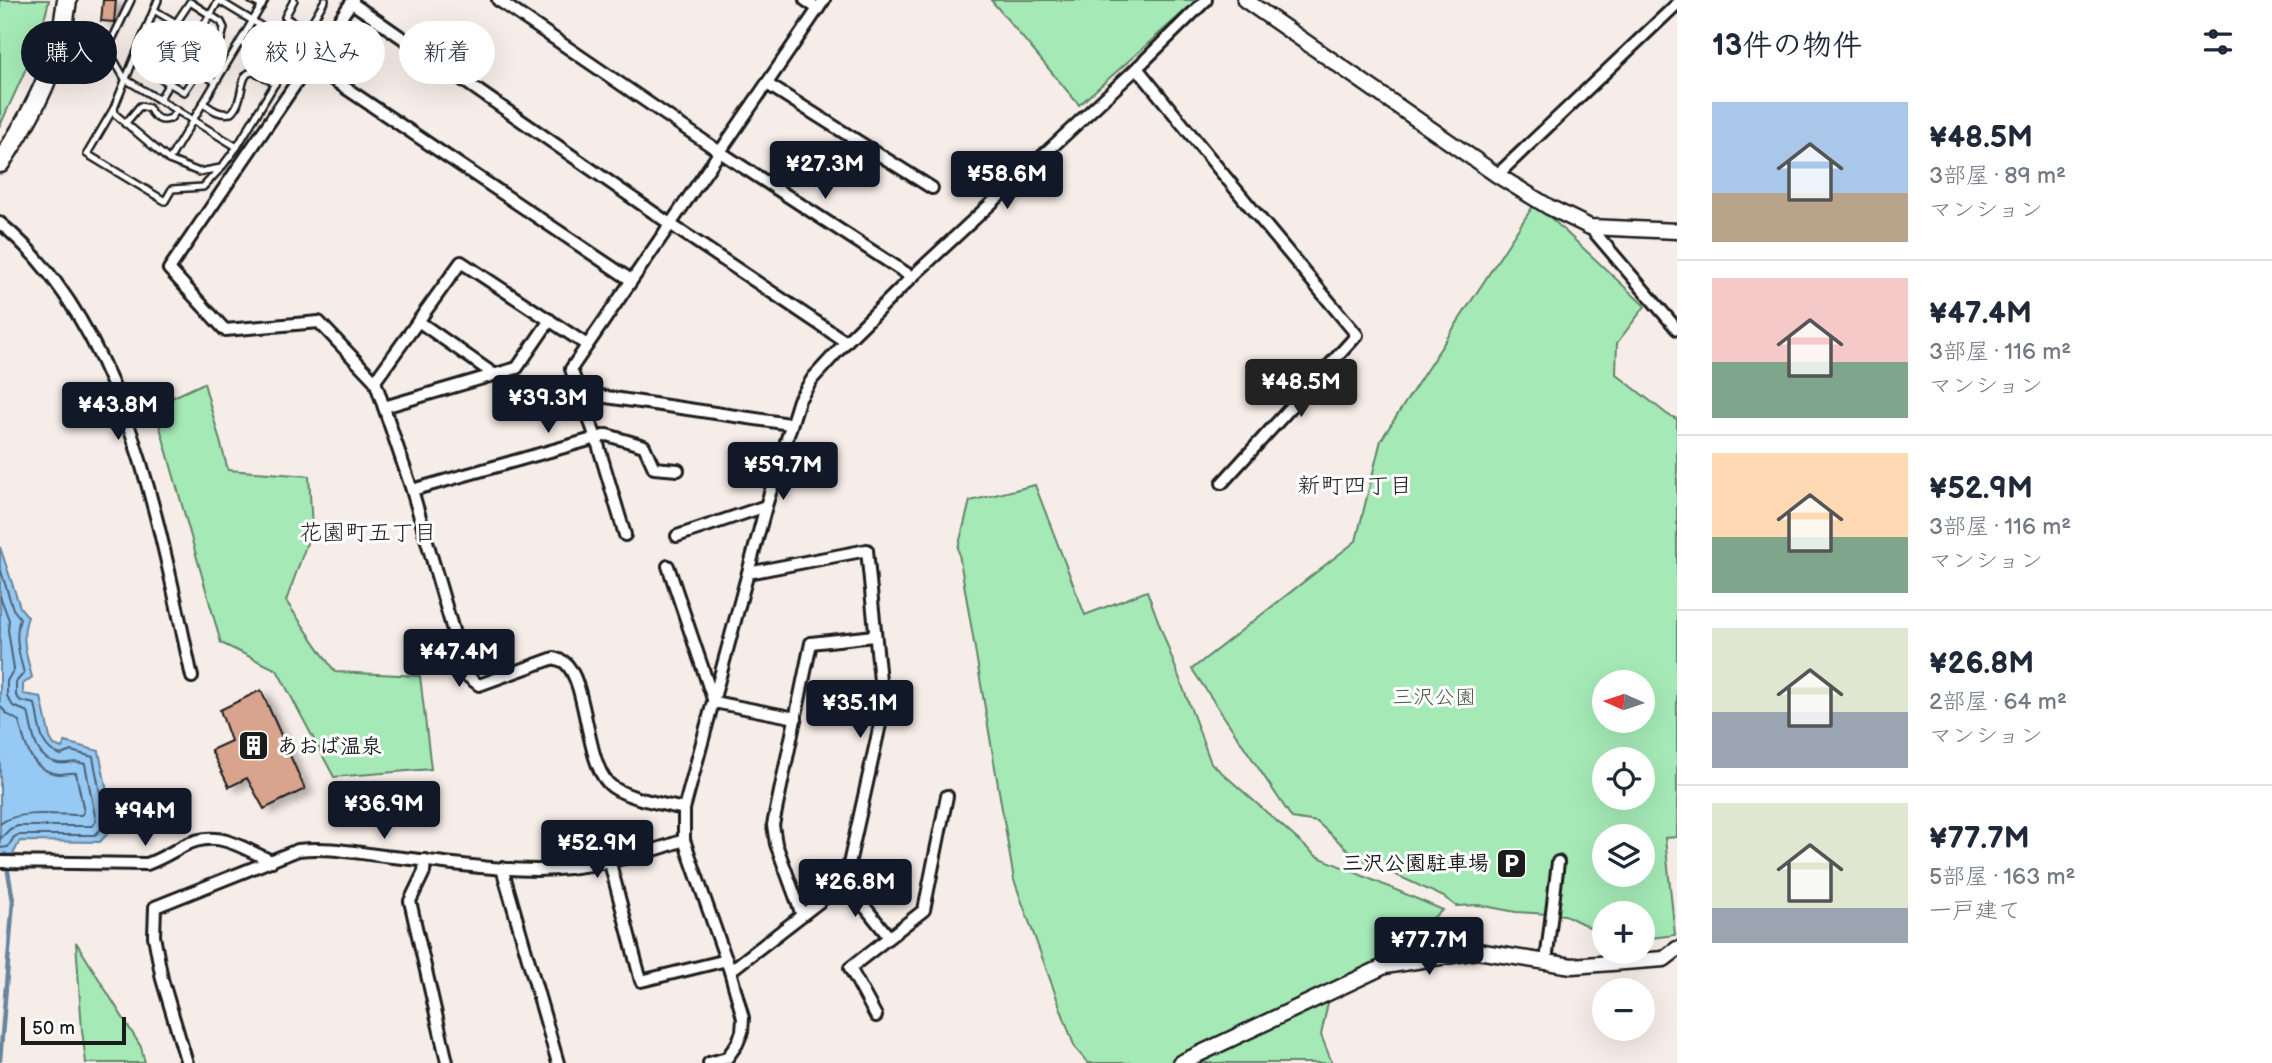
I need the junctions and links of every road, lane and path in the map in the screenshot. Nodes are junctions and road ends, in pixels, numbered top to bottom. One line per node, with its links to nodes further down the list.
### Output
1 (67, 0): 47 (main road)
2 (131, 0): 29 (lane)
3 (158, 0): 16 (lane)
4 (218, 0): 17 (lane); 21 (lane)
5 (251, 0): 13 (lane)
6 (294, 0): 22 (lane)
7 (325, 0): 23 (lane)
8 (498, 0): 45 (street)
9 (805, 0): 15 (street)
10 (1206, 0): 28 (street)
11 (1245, 0): 49 (street)
12 (353, 1): 24 (street); 52 (street)
13 (263, 3): 21 (lane)
14 (1677, 4): 49 (street)
15 (821, 5): 37 (street)
16 (154, 10): 17 (lane); 18 (lane)
17 (210, 15): 19 (lane); 20 (lane)
18 (150, 21)
19 (206, 21)
20 (219, 21)
21 (253, 21)
22 (291, 21)
23 (313, 21)
24 (339, 21)
25 (240, 42): 26 (lane)
26 (227, 63)
27 (131, 65): 29 (lane)
28 (1137, 68): 55 (street); 69 (street)
29 (125, 79): 38 (lane); 40 (lane)
30 (241, 83): 39 (lane)
31 (169, 84): 32 (lane); 38 (lane)
32 (189, 84)
33 (215, 84): 39 (lane)
34 (275, 84): 44 (lane)
35 (296, 84): 63 (street)
36 (340, 84): 56 (street)
37 (767, 84): 45 (street); 50 (street)
38 (159, 100): 41 (lane)
39 (203, 103): 42 (lane)
40 (114, 108): 43 (lane); 48 (lane)
41 (177, 110): 42 (lane); 43 (lane)
42 (193, 120): 44 (lane); 46 (lane)
43 (125, 124): 46 (lane)
44 (237, 147): 48 (lane)
45 (720, 152): 52 (street); 55 (street)
46 (169, 160): 48 (lane)
47 (0, 163)
48 (220, 168)
49 (1497, 175): 53 (street)
50 (932, 188)
51 (0, 223): 77 (street)
52 (670, 224): 56 (street); 60 (street)
53 (1590, 227): 54 (street); 59 (street)
54 (1677, 232)
55 (912, 277): 60 (street)
56 (631, 281): 61 (street)
57 (550, 320): 58 (street); 61 (street); 62 (street)
58 (418, 321): 62 (street); 63 (street)
59 (1677, 329)
60 (846, 342): 66 (street)
61 (587, 345): 64 (street)
62 (495, 375): 65 (street)
63 (375, 381): 65 (street)
64 (579, 393): 66 (street); 67 (street)
65 (384, 407): 70 (street)
66 (790, 424): 71 (street)
67 (596, 438): 68 (street); 70 (street); 72 (street)
68 (678, 470)
69 (1222, 483)
70 (412, 490): 81 (street)
71 (766, 506): 73 (street); 75 (street)
72 (625, 536)
73 (677, 536)
74 (668, 566): 78 (street)
75 (748, 573): 76 (street); 78 (street)
76 (874, 636): 79 (street); 89 (street)
77 (192, 677)
78 (714, 702): 79 (street); 81 (street)
79 (796, 718): 90 (street)
80 (947, 796): 91 (street)
81 (684, 810): 82 (street)
82 (684, 840): 87 (street); 94 (street)
83 (425, 860): 84 (street); 88 (street); 97 (street)
84 (272, 861): 85 (street); 98 (street)
85 (0, 862)
86 (1559, 862): 93 (street)
87 (610, 863): 88 (street); 94 (street)
88 (502, 868): 99 (street)
89 (845, 881): 90 (street); 91 (street)
90 (802, 915): 94 (street)
91 (889, 937): 95 (street)
92 (1677, 949): 93 (street)
93 (1546, 962): 101 (street)
94 (728, 965): 96 (street)
95 (876, 1016)
96 (728, 1060): 100 (street)
97 (447, 1062)
98 (187, 1063)
99 (558, 1063)
100 (709, 1063)
101 (1180, 1063)

